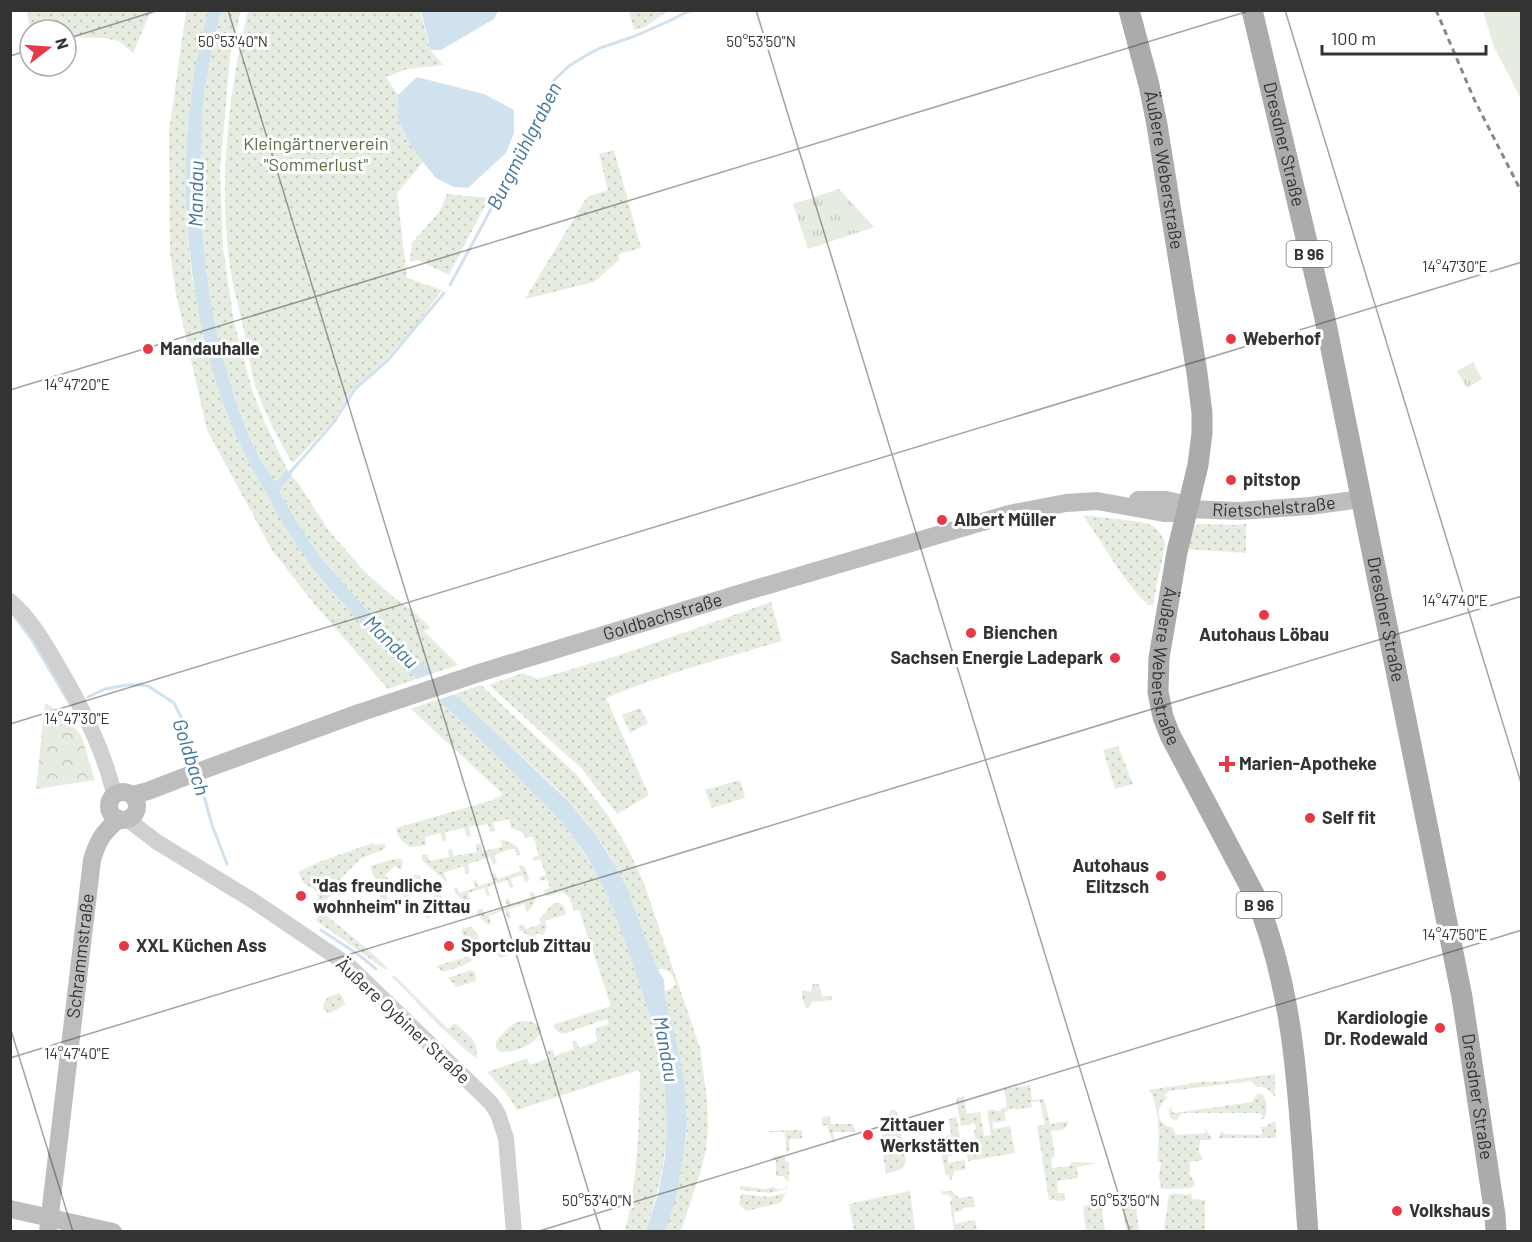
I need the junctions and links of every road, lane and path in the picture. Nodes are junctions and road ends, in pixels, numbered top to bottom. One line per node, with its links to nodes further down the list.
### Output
1 (1129, 10): 4 (main road, Äußere Weberstraße / B 96)
2 (1252, 10): 3 (main road, Dresdner Straße / B 96)
3 (1361, 498): 4 (main road, Rietschelstraße); 12 (main road, Dresdner Straße / B 96)
4 (1188, 509): 6 (main road, Goldbachstraße); 11 (main road, Äußere Weberstraße / B 96)
5 (10, 601): 6 (street)
6 (124, 804): 8 (main road, Schrammstraße); 10 (street, Äußere Oybiner Straße)
7 (10, 1209): 8 (main road)
8 (49, 1225): 9 (main road)
9 (113, 1232)
10 (514, 1232)
11 (1308, 1232)
12 (1496, 1232)

